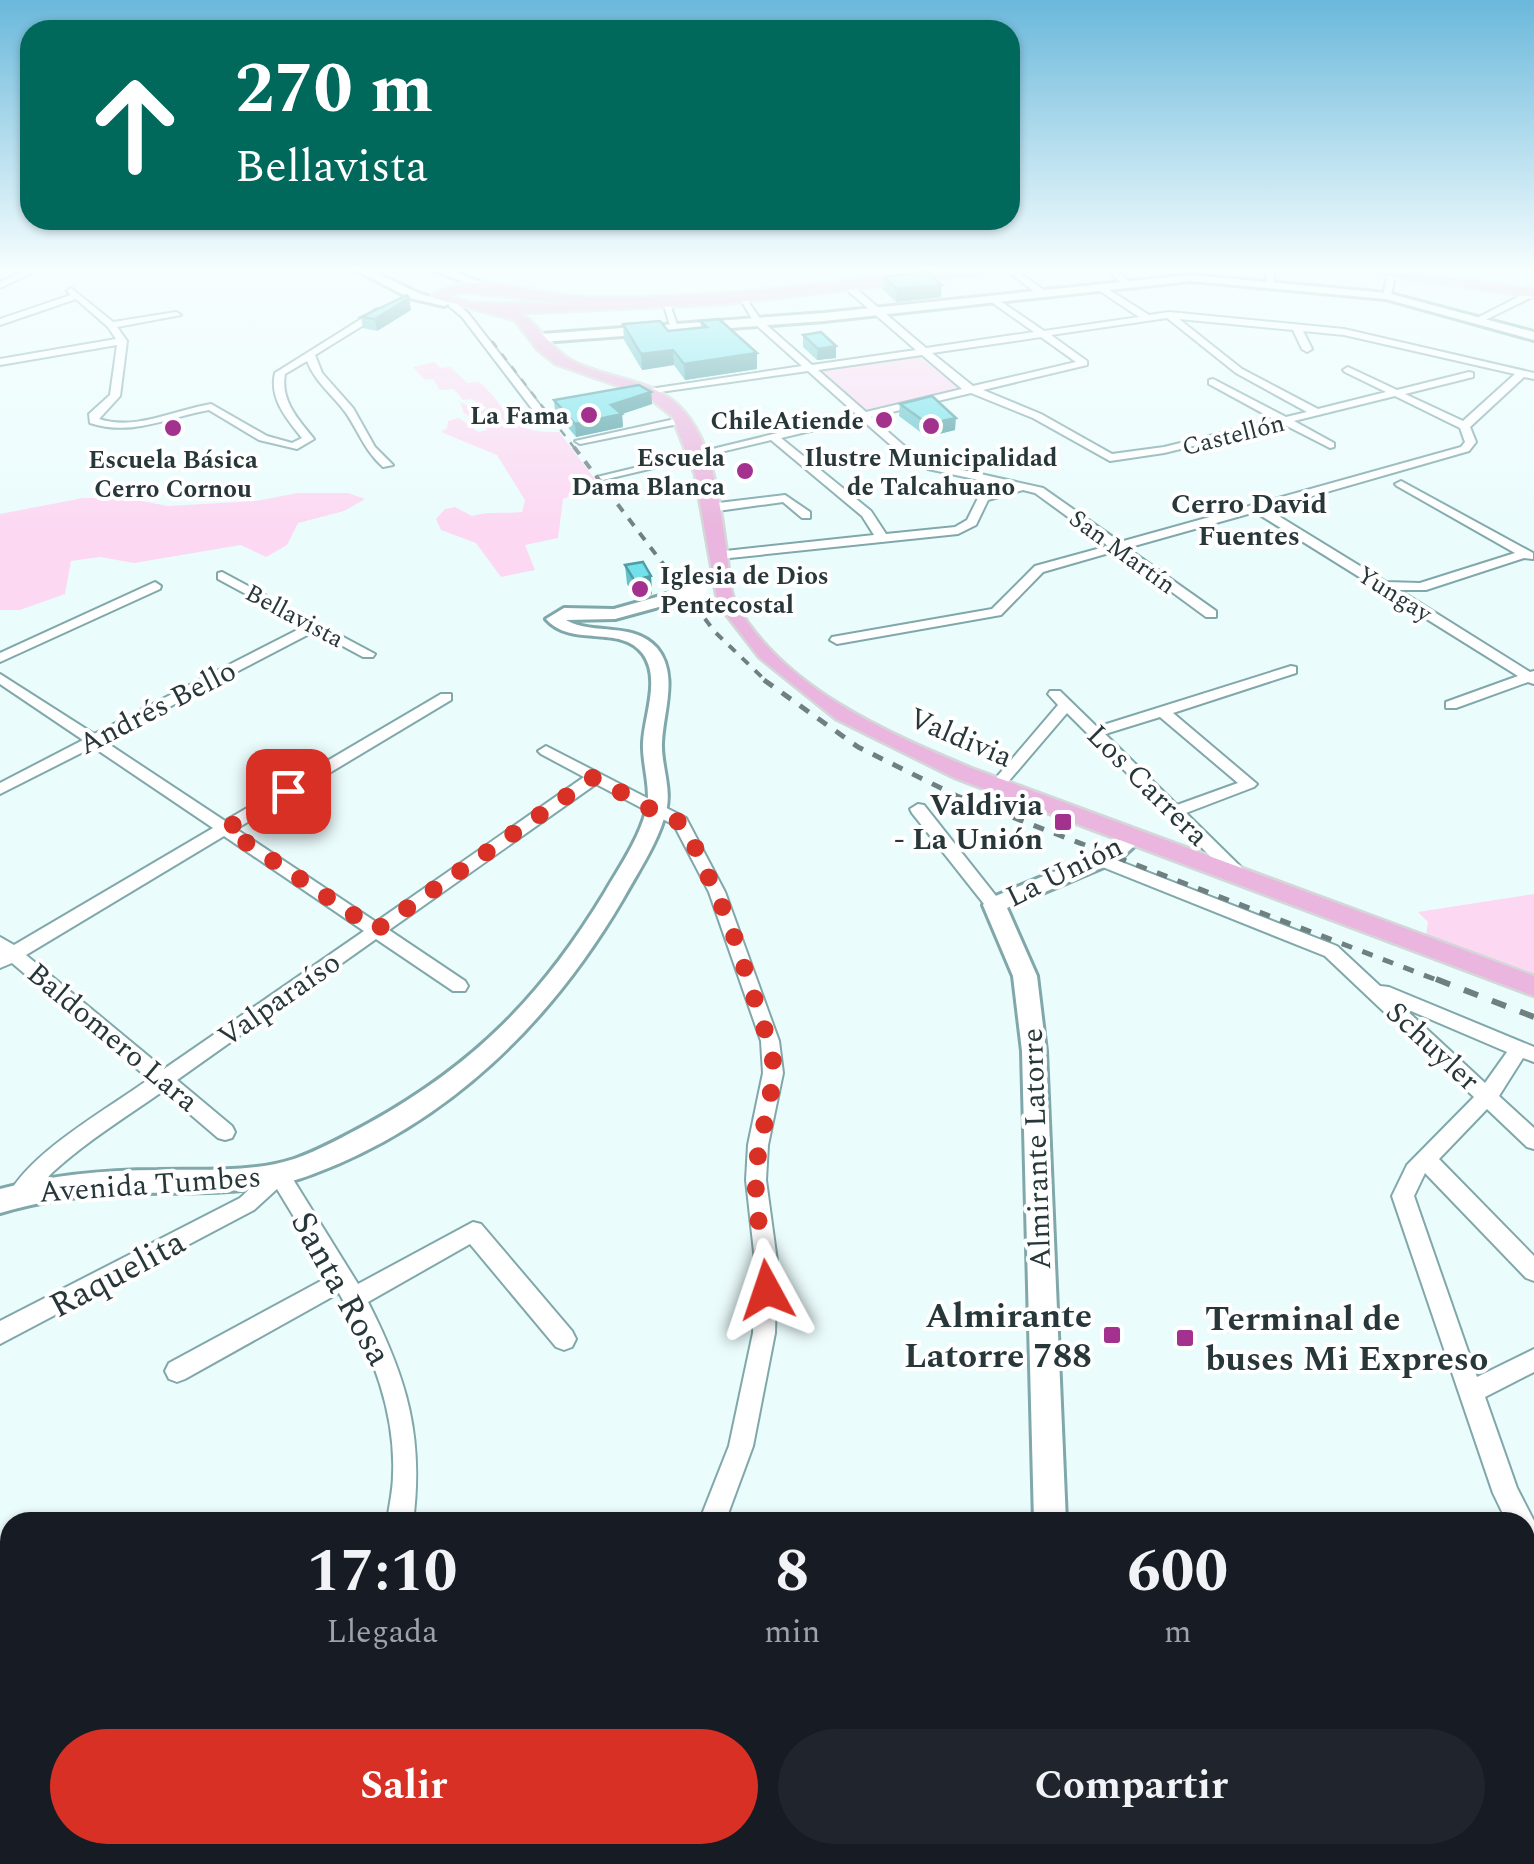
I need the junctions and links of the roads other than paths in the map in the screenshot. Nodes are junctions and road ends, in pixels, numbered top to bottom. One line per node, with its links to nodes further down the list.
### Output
1 (41, 355): 13 (street)
2 (120, 355): 3 (street)
3 (308, 355)
4 (310, 355): 35 (street)
5 (498, 355): 29 (street)
6 (557, 355): 19 (main road)
7 (795, 355): 14 (street, San Martín)
8 (902, 355): 14 (street)
9 (927, 355): 20 (street)
10 (1071, 355): 20 (street)
11 (1221, 355): 16 (street)
12 (1446, 355): 18 (street)
13 (0, 362)
14 (810, 368): 19 (street); 26 (street, San Martín)
15 (1348, 370): 22 (street)
16 (1245, 374): 24 (street); 25 (street)
17 (1469, 374): 22 (street, Castellón)
18 (1528, 374): 30 (street)
19 (643, 389): 21 (street); 27 (main road)
20 (974, 390): 26 (street); 28 (street, Castellón)
21 (610, 392)
22 (1395, 394): 25 (street, Castellón); 30 (street)
23 (1269, 396): 24 (street)
24 (1248, 401): 28 (street)
25 (1318, 413): 28 (street, Castellón)
26 (863, 415): 31 (street); 38 (street, San Martín)
27 (684, 420): 32 (street); 34 (main road, Valdivia)
28 (1285, 421): 33 (street)
29 (539, 422)
30 (1464, 426): 39 (street)
31 (774, 437): 34 (street); 42 (street)
32 (580, 441)
33 (1330, 446)
34 (696, 456): 36 (street); 40 (main road, Valdivia)
35 (386, 465)
36 (603, 477)
37 (1400, 484): 45 (street)
38 (1028, 487): 42 (street); 43 (street, San Martín)
39 (1256, 507): 43 (street); 47 (street, Yungay)
40 (710, 508): 41 (street); 44 (main road, Valdivia)
41 (806, 514)
42 (882, 538): 44 (street)
43 (1116, 546): 50 (street, San Martín); 52 (street)
44 (720, 555): 49 (main road, Valdivia)
45 (1530, 556): 47 (street)
46 (222, 576): 51 (street, Bellavista)
47 (1378, 583): 55 (street, Yungay)
48 (156, 586): 54 (street)
49 (724, 586): 65 (main road, Valdivia); 68 (main road, bridge)
50 (1212, 614)
51 (315, 626): 53 (street, Bellavista); 62 (street, Andrés Bello)
52 (837, 640)
53 (368, 654)
54 (0, 658)
55 (1532, 677): 59 (street)
56 (0, 678): 62 (street)
57 (1306, 680): 60 (street)
58 (446, 697): 70 (street)
59 (1451, 706)
60 (1162, 712): 61 (street); 69 (street)
61 (1094, 733): 65 (street, Los Carrera); 69 (street, Los Carrera)
62 (94, 740): 66 (street, Andrés Bello); 70 (street)
63 (546, 750): 64 (street)
64 (594, 777): 68 (street); 75 (street, Valparaíso)
65 (997, 786): 71 (main road, Valdivia)
66 (0, 788)
67 (918, 809): 74 (street, Almirante Latorre)
68 (656, 812): 86 (main road, Avenida Tumbes); 96 (street)
69 (1174, 812): 73 (street, Los Carrera)
70 (226, 829): 75 (street); 76 (street)
71 (1134, 837): 72 (main road, La Unión); 73 (main road, Valdivia)
72 (1101, 860): 74 (main road, La Unión); 78 (street, Schuyler)
73 (1240, 877): 79 (main road, Valdivia)
74 (994, 905): 97 (main road, Almirante Latorre)
75 (376, 930): 77 (street); 81 (street, Valparaíso)
76 (5, 953): 81 (street, Baldomero Lara)
77 (458, 986)
78 (1368, 986): 80 (street); 82 (street, Schuyler)
79 (1534, 986)
80 (1526, 1052): 82 (street)
81 (163, 1080): 83 (street, Baldomero Lara); 87 (street, Valparaíso)
82 (1487, 1096): 84 (street, Schuyler); 85 (street)
83 (225, 1132)
84 (1534, 1141)
85 (1426, 1160): 88 (street); 94 (street)
86 (279, 1174): 87 (main road, Avenida Tumbes); 89 (street, Santa Rosa); 90 (street, Raquelita)
87 (10, 1197)
88 (1534, 1271)
89 (349, 1289): 91 (street); 93 (street); 95 (street, Santa Rosa)
90 (0, 1334)
91 (564, 1338)
92 (1534, 1360): 94 (street)
93 (177, 1371)
94 (1471, 1392): 98 (street)
95 (402, 1512)
96 (716, 1512)
97 (1050, 1512)
98 (1515, 1512)

